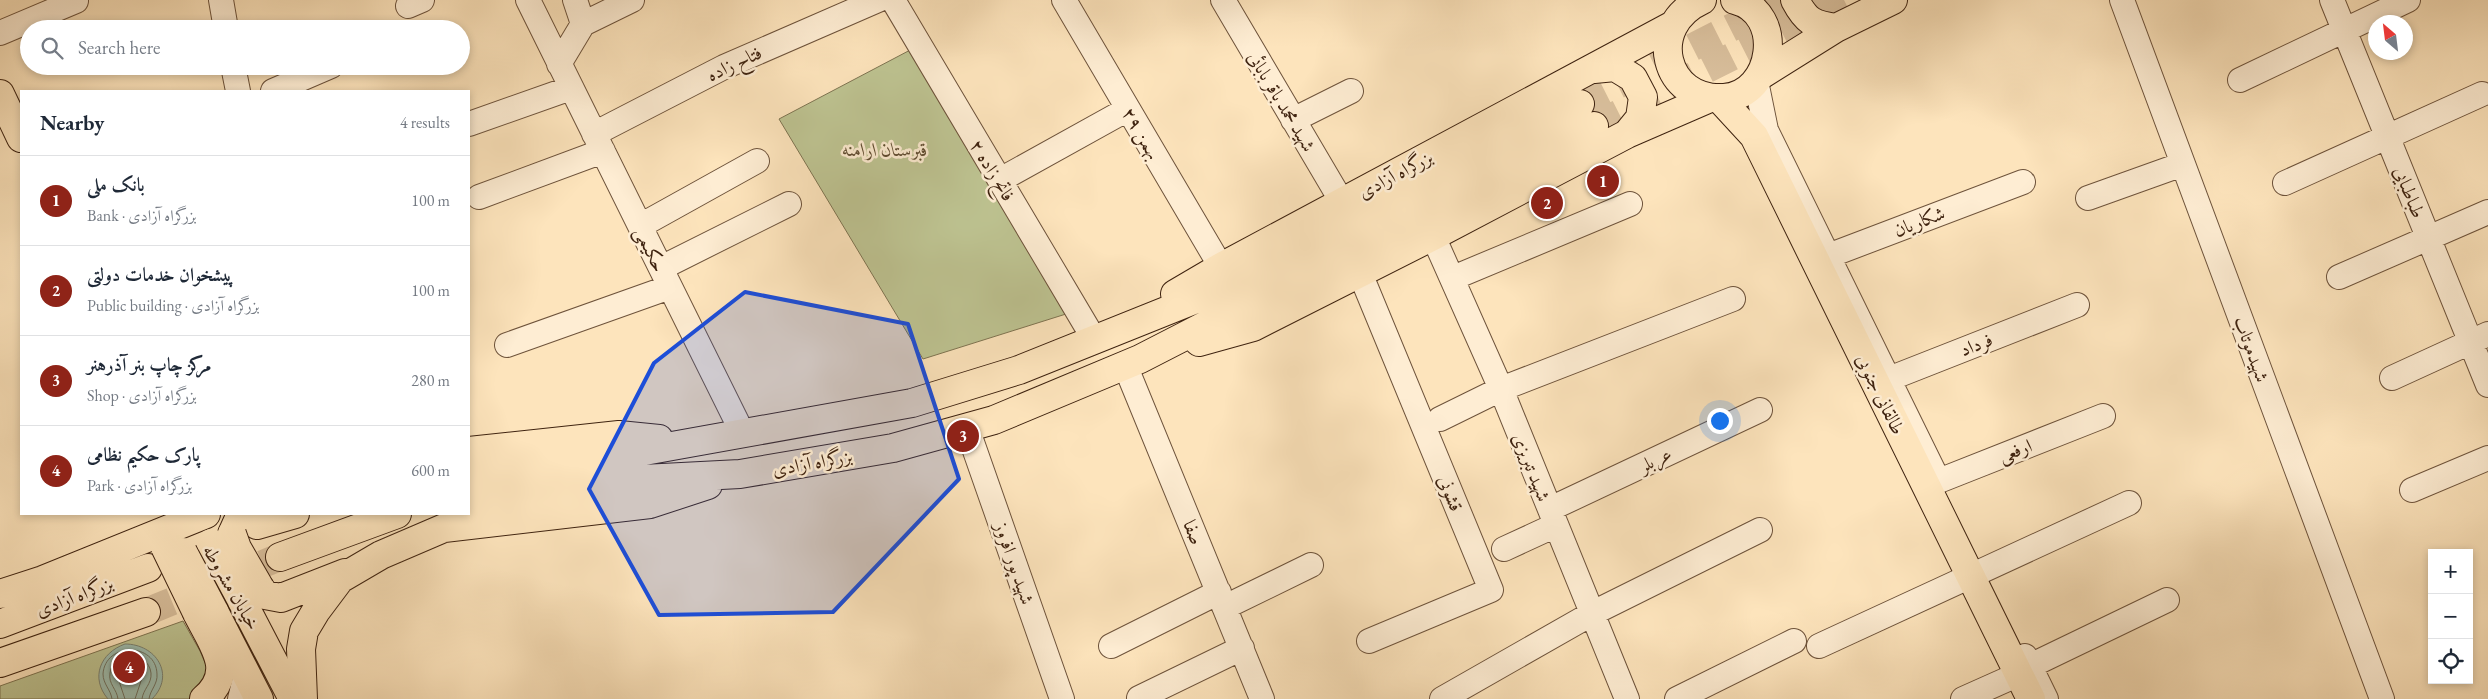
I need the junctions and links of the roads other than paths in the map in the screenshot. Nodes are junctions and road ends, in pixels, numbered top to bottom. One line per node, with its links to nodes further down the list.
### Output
1 (221, 0): 19 (street)
2 (528, 0): 25 (street, حکیمی)
3 (575, 0): 20 (street)
4 (632, 0): 20 (street)
5 (878, 0): 44 (street, فتاح زاده)
6 (893, 0): 47 (street, فاتح زاده ۲)
7 (1064, 0): 38 (street, ۲۹ بهمن)
8 (1222, 0): 39 (street, شهید محمد باقر بابائی)
9 (1702, 0): 17 (main road, بزرگراه آزادی)
10 (1735, 0): 29 (main road)
11 (1795, 0): 22 (main road)
12 (1894, 0): 22 (main road)
13 (2122, 0): 46 (street, شهیدموتاب)
14 (2332, 0): 23 (street, طباطبایی)
15 (2408, 0): 23 (street)
16 (76, 1): 18 (street)
17 (1675, 14): 26 (main road, بزرگراه آزادی); 37 (main road)
18 (32, 20)
19 (224, 20)
20 (583, 24): 25 (street)
21 (20, 25): 24 (street)
22 (1836, 28): 29 (main road)
23 (2344, 30): 30 (street); 43 (street, طباطبایی)
24 (0, 34)
25 (559, 64): 31 (street, حکیمی)
26 (1594, 69): 41 (main road); 52 (main road, بزرگراه آزادی)
27 (235, 75): 32 (street)
28 (310, 75): 33 (street)
29 (1759, 78): 37 (main road, بزرگراه آزادی); 59 (street)
30 (2240, 80)
31 (571, 88): 40 (street); 44 (street, حکیمی)
32 (238, 90)
33 (275, 90)
34 (1351, 91): 39 (street)
35 (0, 94): 42 (main road)
36 (2482, 94): 43 (street)
37 (1715, 98): 41 (main road, بزرگراه آزادی); 59 (main road, طالقانی جنوبی)
38 (1128, 109): 47 (street); 60 (street, ۲۹ بهمن)
39 (1293, 120): 52 (street, شهید محمد باقر بابائی)
40 (470, 124)
41 (1626, 134): 57 (main road, بزرگراه آزادی)
42 (20, 136)
43 (2387, 137): 49 (street); 58 (street, طباطبایی)
44 (598, 143): 50 (street, فتاح زاده); 56 (street, حکیمی)
45 (758, 161): 56 (street)
46 (2183, 164): 51 (street); 131 (street, شهیدموتاب)
47 (1000, 180): 69 (street, فاتح زاده ۲)
48 (2023, 182): 59 (street, شکاریان)
49 (2285, 183)
50 (479, 197)
51 (2088, 198)
52 (1342, 202): 60 (main road, بزرگراه آزادی)
53 (789, 204): 63 (street)
54 (1630, 204): 64 (street)
55 (2488, 212): 58 (street)
56 (640, 226): 63 (street, حکیمی)
57 (1433, 236): 61 (main road, بزرگراه آزادی); 64 (street, شهید تبریزی)
58 (2428, 238): 62 (street); 68 (street, طباطبایی)
59 (1822, 258): 73 (main road, طالقانی جنوبی)
60 (1221, 267): 67 (main road, بزرگراه آزادی)
61 (1360, 273): 71 (main road, بزرگراه آزادی); 110 (street, قشونی)
62 (2340, 277)
63 (666, 278): 70 (street); 80 (street, حکیمی)
64 (1453, 278): 75 (street, شهید تبریزی)
65 (1733, 300): 75 (street)
66 (2077, 305): 73 (street, فرداد)
67 (1121, 328): 69 (main road, بزرگراه آزادی); 71 (main road, بزرگراه آزادی)
68 (2479, 338): 72 (street); 74 (street, طباطبایی)
69 (1094, 340): 80 (main road, بزرگراه آزادی)
70 (507, 345)
71 (1132, 362): 79 (main road, بزرگراه آزادی); 104 (street, صفا)
72 (2392, 378)
73 (1882, 381): 86 (main road, طالقانی جنوبی)
74 (2488, 385)
75 (1501, 389): 78 (street); 92 (street, شهید تبریزی)
76 (1760, 410): 92 (street, عربلر)
77 (2103, 416): 86 (street, ارفعی)
78 (1440, 419)
79 (967, 428): 85 (main road, بزرگراه آزادی); 123 (street, شهید پور افروز)
80 (743, 434): 81 (main road, بزرگراه آزادی)
81 (696, 442): 82 (main road); 84 (main road, بزرگراه آزادی)
82 (470, 451)
83 (2488, 458): 87 (street)
84 (470, 472)
85 (740, 474): 88 (main road, بزرگراه آزادی); 100 (main road)
86 (1932, 483): 101 (main road, طالقانی جنوبی)
87 (2412, 490)
88 (470, 499)
89 (2129, 502): 101 (street)
90 (291, 515): 93 (main road)
91 (394, 515): 97 (main road)
92 (1553, 517): 96 (street, عربلر); 108 (street, شهید تبریزی)
93 (235, 529): 95 (main road, خیابان مشروطه); 103 (main road, خیابان مشروطه, bridge)
94 (1760, 530): 108 (street)
95 (179, 531): 102 (main road); 107 (main road, bridge)
96 (1504, 550)
97 (280, 557)
98 (1312, 566): 104 (street)
99 (148, 568): 109 (main road, بزرگراه آزادی)
100 (358, 569): 103 (main road); 122 (main road)
101 (1977, 574): 113 (street); 116 (main road, طالقانی جنوبی)
102 (0, 594)
103 (250, 594): 121 (main road, خیابان مشروطه)
104 (1222, 599): 112 (street); 114 (street, صفا)
105 (2167, 600): 116 (street)
106 (146, 612): 115 (main road, بزرگراه آزادی)
107 (205, 612): 117 (main road, خیابان مشروطه); 119 (main road)
108 (1593, 613): 125 (street); 126 (street, شهید تبریزی)
109 (0, 624)
110 (1369, 641)
111 (1794, 641): 127 (street)
112 (1111, 646)
113 (1819, 646)
114 (1242, 648): 118 (street); 124 (street, صفا)
115 (0, 663)
116 (2025, 670): 128 (street); 129 (main road, طالقانی جنوبی); 130 (street)
117 (243, 686): 120 (main road, خیابان مشروطه)
118 (1139, 698)
119 (204, 699)
120 (259, 699)
121 (293, 699)
122 (303, 699)
123 (1062, 699)
124 (1262, 699)
125 (1442, 699)
126 (1627, 699)
127 (1677, 699)
128 (1963, 699)
129 (2032, 699)
130 (2046, 699)
131 (2382, 699)

